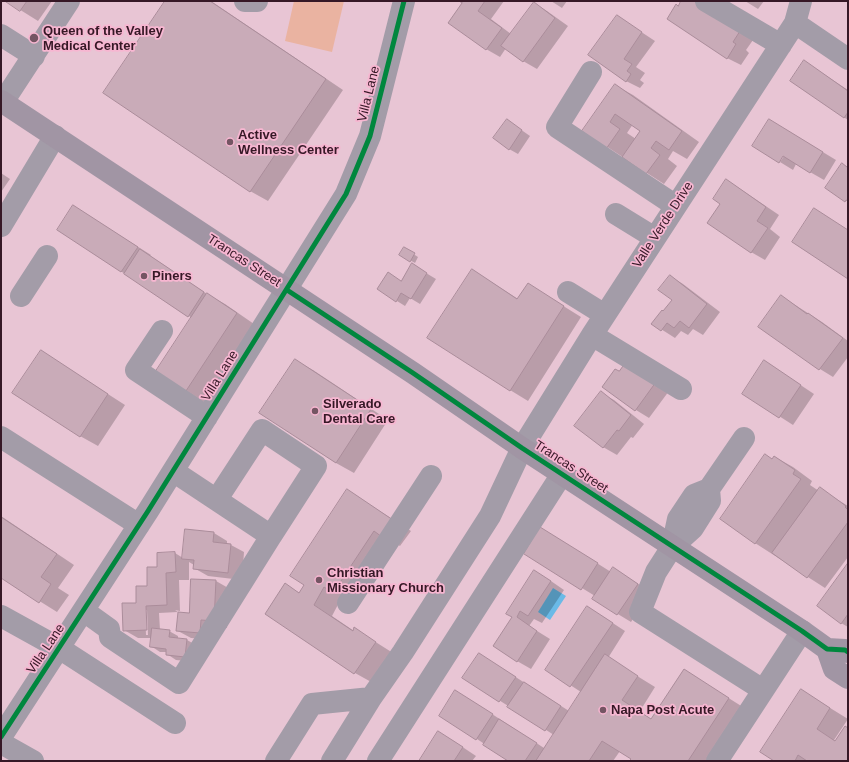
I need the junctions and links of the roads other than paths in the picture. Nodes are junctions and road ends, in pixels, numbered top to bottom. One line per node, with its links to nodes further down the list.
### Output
1 (69, 1): 11 (street)
2 (245, 1): 3 (street)
3 (257, 1)
4 (404, 1): 20 (street, Villa Lane)
5 (706, 1): 9 (street)
6 (801, 1): 7 (street, Valle Verde Drive)
7 (795, 23): 9 (street, Valle Verde Drive); 10 (street)
8 (1, 35): 11 (street)
9 (781, 45): 15 (street, Valle Verde Drive)
10 (845, 49)
11 (34, 56): 13 (street)
12 (591, 72): 15 (street)
13 (2, 102): 14 (main road, Trancas Street)
14 (55, 136): 17 (street); 20 (main road, Trancas Street)
15 (676, 206): 18 (street, Valle Verde Drive)
16 (616, 214): 18 (street)
17 (1, 226)
18 (655, 238): 23 (street, Valle Verde Drive)
19 (47, 256): 22 (street)
20 (287, 290): 27 (street, Villa Lane); 30 (main road, Trancas Street)
21 (568, 292): 23 (street)
22 (21, 296)
23 (605, 315): 25 (street, Valle Verde Drive)
24 (162, 331): 27 (street)
25 (592, 335): 26 (street); 30 (street, Valle Verde Drive)
26 (681, 389)
27 (208, 417): 31 (street, Villa Lane)
28 (1, 437): 35 (street)
29 (744, 438): 37 (street)
30 (522, 448): 32 (main road, Trancas Street); 47 (street, Valle Verde Drive)
31 (173, 472): 34 (street); 35 (street, Villa Lane)
32 (562, 474): 37 (main road, Trancas Street); 54 (street)
33 (431, 476): 38 (street)
34 (217, 499): 36 (street); 36 (street)
35 (140, 525): 39 (street, Villa Lane)
36 (270, 536): 39 (street)
37 (672, 547): 41 (main road, Trancas Street); 46 (street)
38 (348, 603)
39 (84, 611): 42 (street, Villa Lane)
40 (1, 616): 42 (street)
41 (802, 631): 43 (main road, Trancas Street); 46 (street)
42 (59, 648): 48 (street); 49 (street, Villa Lane)
43 (826, 649): 44 (main road); 45 (main road)
44 (848, 652)
45 (848, 678)
46 (763, 690): 55 (street)
47 (370, 698): 52 (street); 53 (street, Valle Verde Drive)
48 (174, 723)
49 (1, 738)
50 (1, 743): 51 (street)
51 (33, 761)
52 (276, 761)
53 (332, 761)
54 (378, 761)
55 (718, 761)

